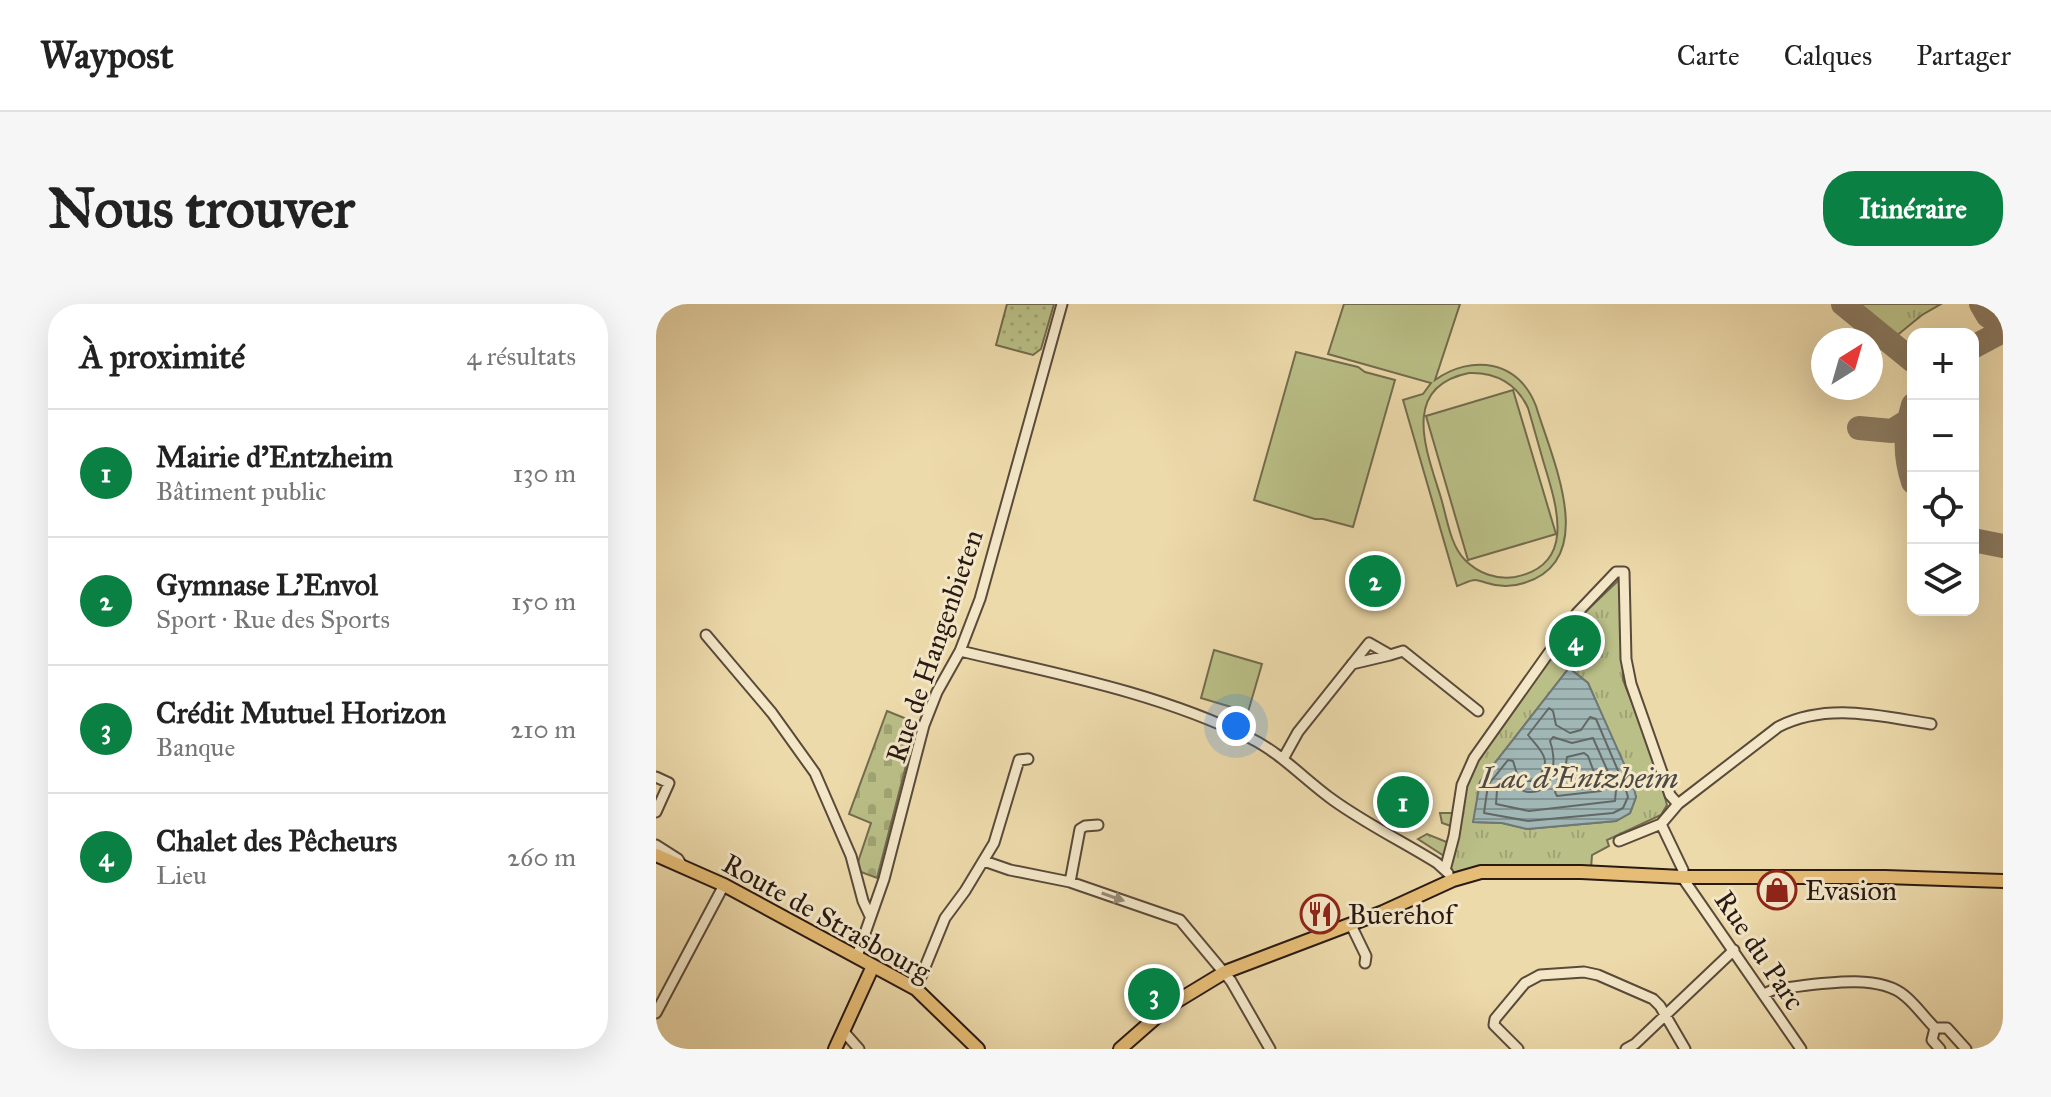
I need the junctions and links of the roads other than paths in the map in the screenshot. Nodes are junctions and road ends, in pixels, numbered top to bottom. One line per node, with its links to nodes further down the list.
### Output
1 (1062, 304): 3 (street, Rue de Hangenbieten)
2 (706, 635): 25 (street)
3 (960, 651): 9 (street); 25 (street, Rue de Hangenbieten)
4 (1390, 655): 5 (street); 5 (street); 6 (street)
5 (1352, 664): 9 (street)
6 (1478, 711)
7 (1931, 724): 11 (street)
8 (1028, 759): 18 (street)
9 (1283, 759): 20 (street)
10 (656, 777): 12 (street)
11 (1678, 804): 13 (street); 20 (street)
12 (656, 812)
13 (1661, 824): 15 (street); 21 (street, Rue du Parc)
14 (1098, 825): 23 (street)
15 (1619, 841)
16 (656, 845): 19 (street, Route de Strasbourg)
17 (656, 855): 19 (main road, Route de Strasbourg)
18 (984, 861): 23 (street); 32 (street)
19 (683, 867): 24 (main road, Route de Strasbourg)
20 (1449, 875): 21 (main road); 26 (main road)
21 (1682, 877): 22 (main road); 27 (street, Rue du Parc)
22 (2003, 881)
23 (1070, 882): 31 (street, one-way to 31)
24 (724, 885): 28 (main road, Route de Strasbourg); 34 (street)
25 (870, 916): 28 (street, Rue de Hangenbieten)
26 (1351, 925): 29 (street); 31 (main road)
27 (1734, 950): 33 (street, Rue du Parc); 35 (street)
28 (857, 956): 30 (main road, Route de Strasbourg)
29 (1365, 963)
30 (873, 966): 32 (main road, Route de Strasbourg); 37 (main road)
31 (1225, 972): 41 (main road); 42 (street)
32 (916, 989): 40 (main road, Route de Strasbourg)
33 (1764, 994): 36 (street); 46 (street, Rue du Parc)
34 (656, 1013)
35 (1665, 1013): 43 (street); 44 (street); 45 (street)
36 (1935, 1028): 47 (street); 48 (street)
37 (844, 1032): 38 (main road); 39 (street)
38 (835, 1049)
39 (859, 1049)
40 (978, 1049)
41 (1120, 1049)
42 (1270, 1049)
43 (1518, 1049)
44 (1626, 1049)
45 (1685, 1049)
46 (1801, 1049)
47 (1940, 1049)
48 (1966, 1049)

